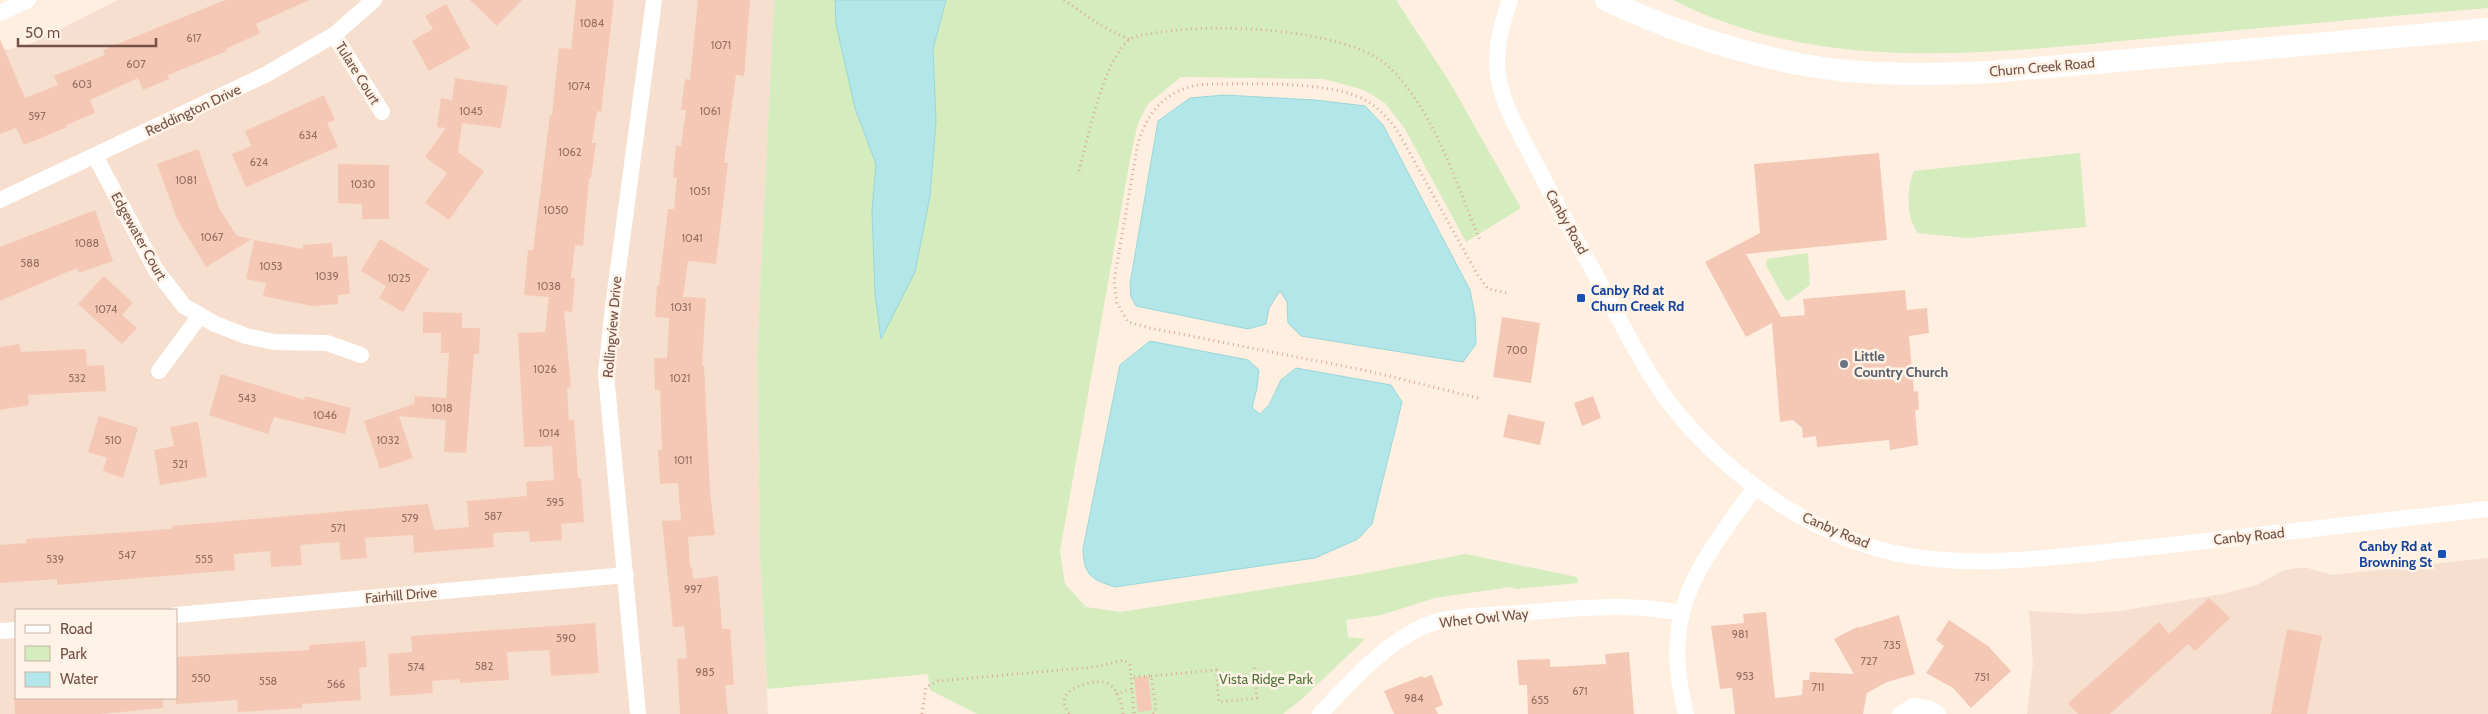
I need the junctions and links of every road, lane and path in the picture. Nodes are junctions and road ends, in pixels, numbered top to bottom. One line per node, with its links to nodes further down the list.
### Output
1 (28, 0): 7 (street)
2 (374, 0): 9 (street, Reddington Drive)
3 (654, 0): 23 (street, Rollingview Drive)
4 (1064, 0): 10 (path)
5 (1510, 0): 21 (street, Canby Road)
6 (1606, 0): 8 (main road, Churn Creek Road)
7 (0, 13)
8 (2488, 29)
9 (334, 34): 11 (street, Tulare Court); 12 (street, Reddington Drive)
10 (1130, 40): 13 (path); 15 (path)
11 (382, 112)
12 (95, 156): 14 (street, Reddington Drive); 17 (street, Edgewater Court)
13 (1079, 171)
14 (0, 200)
15 (1480, 240)
16 (1507, 292): 20 (path)
17 (199, 316): 18 (street, Edgewater Court); 19 (street)
18 (361, 355)
19 (159, 371)
20 (1478, 398)
21 (1756, 487): 22 (street, Canby Road); 24 (street)
22 (2488, 509)
23 (626, 575): 25 (street, Fairhill Drive); 34 (street, Rollingview Drive)
24 (1681, 613): 33 (street, Whet Owl Way); 40 (street)
25 (178, 615)
26 (15, 630): 27 (street)
27 (0, 631)
28 (1254, 666): 29 (path)
29 (1151, 676): 30 (path); 39 (path)
30 (1131, 677): 31 (path); 35 (path)
31 (1132, 689): 32 (path); 38 (path)
32 (1116, 694): 36 (path); 37 (path)
33 (1325, 712)
34 (638, 714)
35 (922, 714)
36 (1069, 714)
37 (1123, 714)
38 (1134, 714)
39 (1153, 714)
40 (1686, 714)
41 (1900, 714): 42 (street)
42 (1938, 714)

